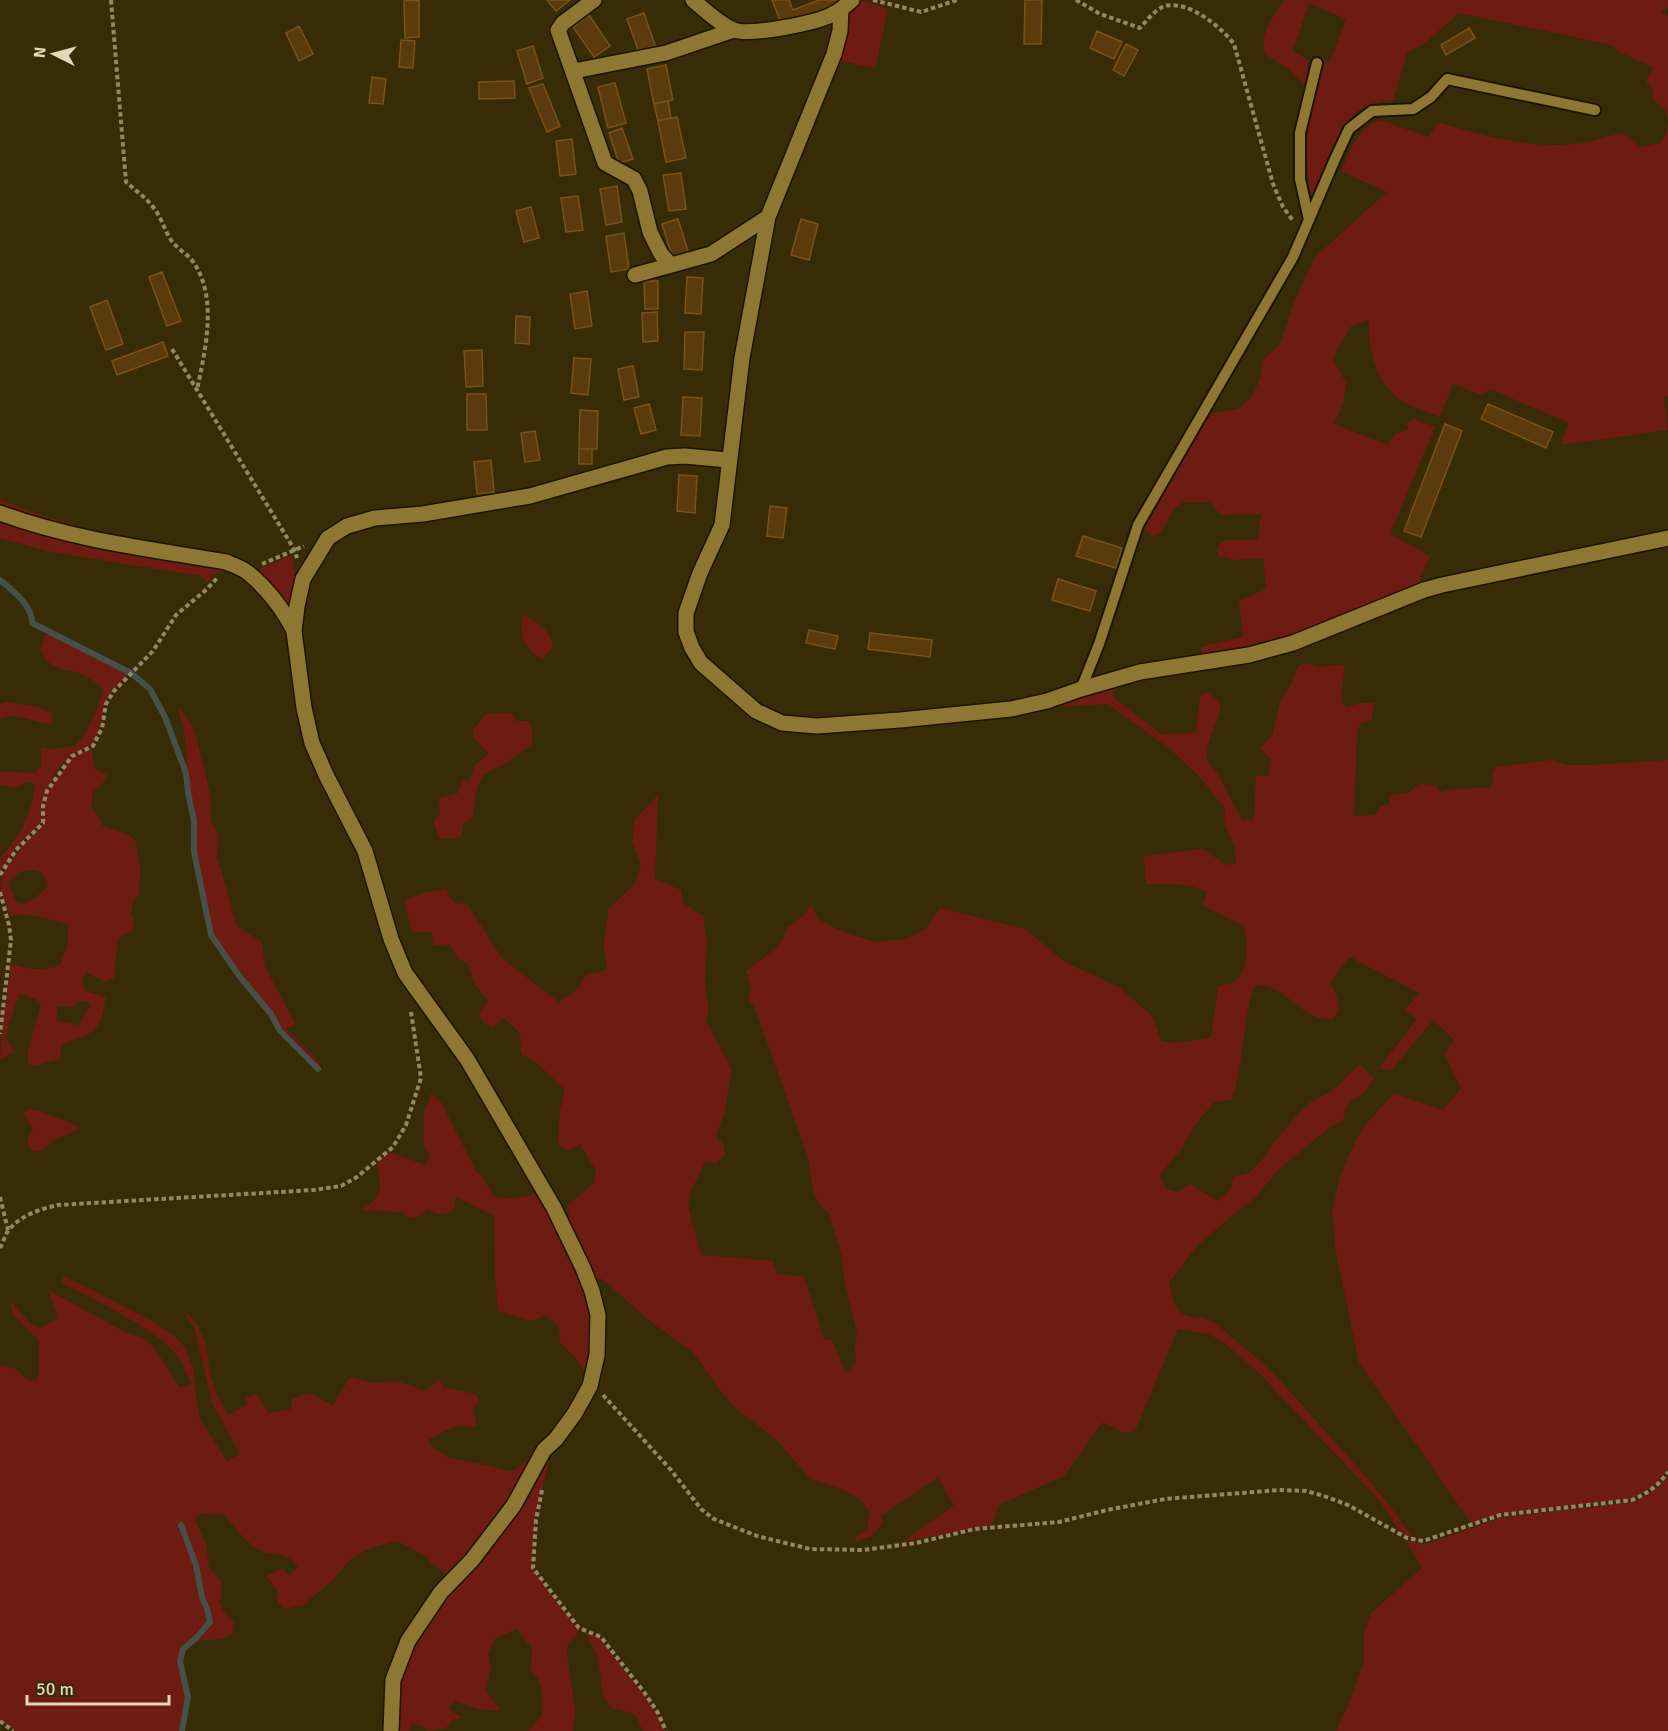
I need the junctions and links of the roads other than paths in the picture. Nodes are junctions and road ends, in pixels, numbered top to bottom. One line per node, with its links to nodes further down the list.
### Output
1 (594, 0): 6 (street)
2 (693, 0): 4 (street)
3 (846, 4): 4 (street); 8 (street)
4 (734, 30): 6 (street)
5 (1317, 63): 9 (lane)
6 (574, 71): 10 (street)
7 (1595, 110): 9 (lane)
8 (768, 217): 10 (street); 12 (street)
9 (1309, 220): 16 (lane)
10 (670, 264): 11 (street)
11 (635, 275)
12 (728, 460): 15 (street); 16 (street)
13 (0, 513): 15 (street)
14 (1668, 538): 16 (street)
15 (294, 631): 17 (street)
16 (1081, 688)
17 (391, 1731)

